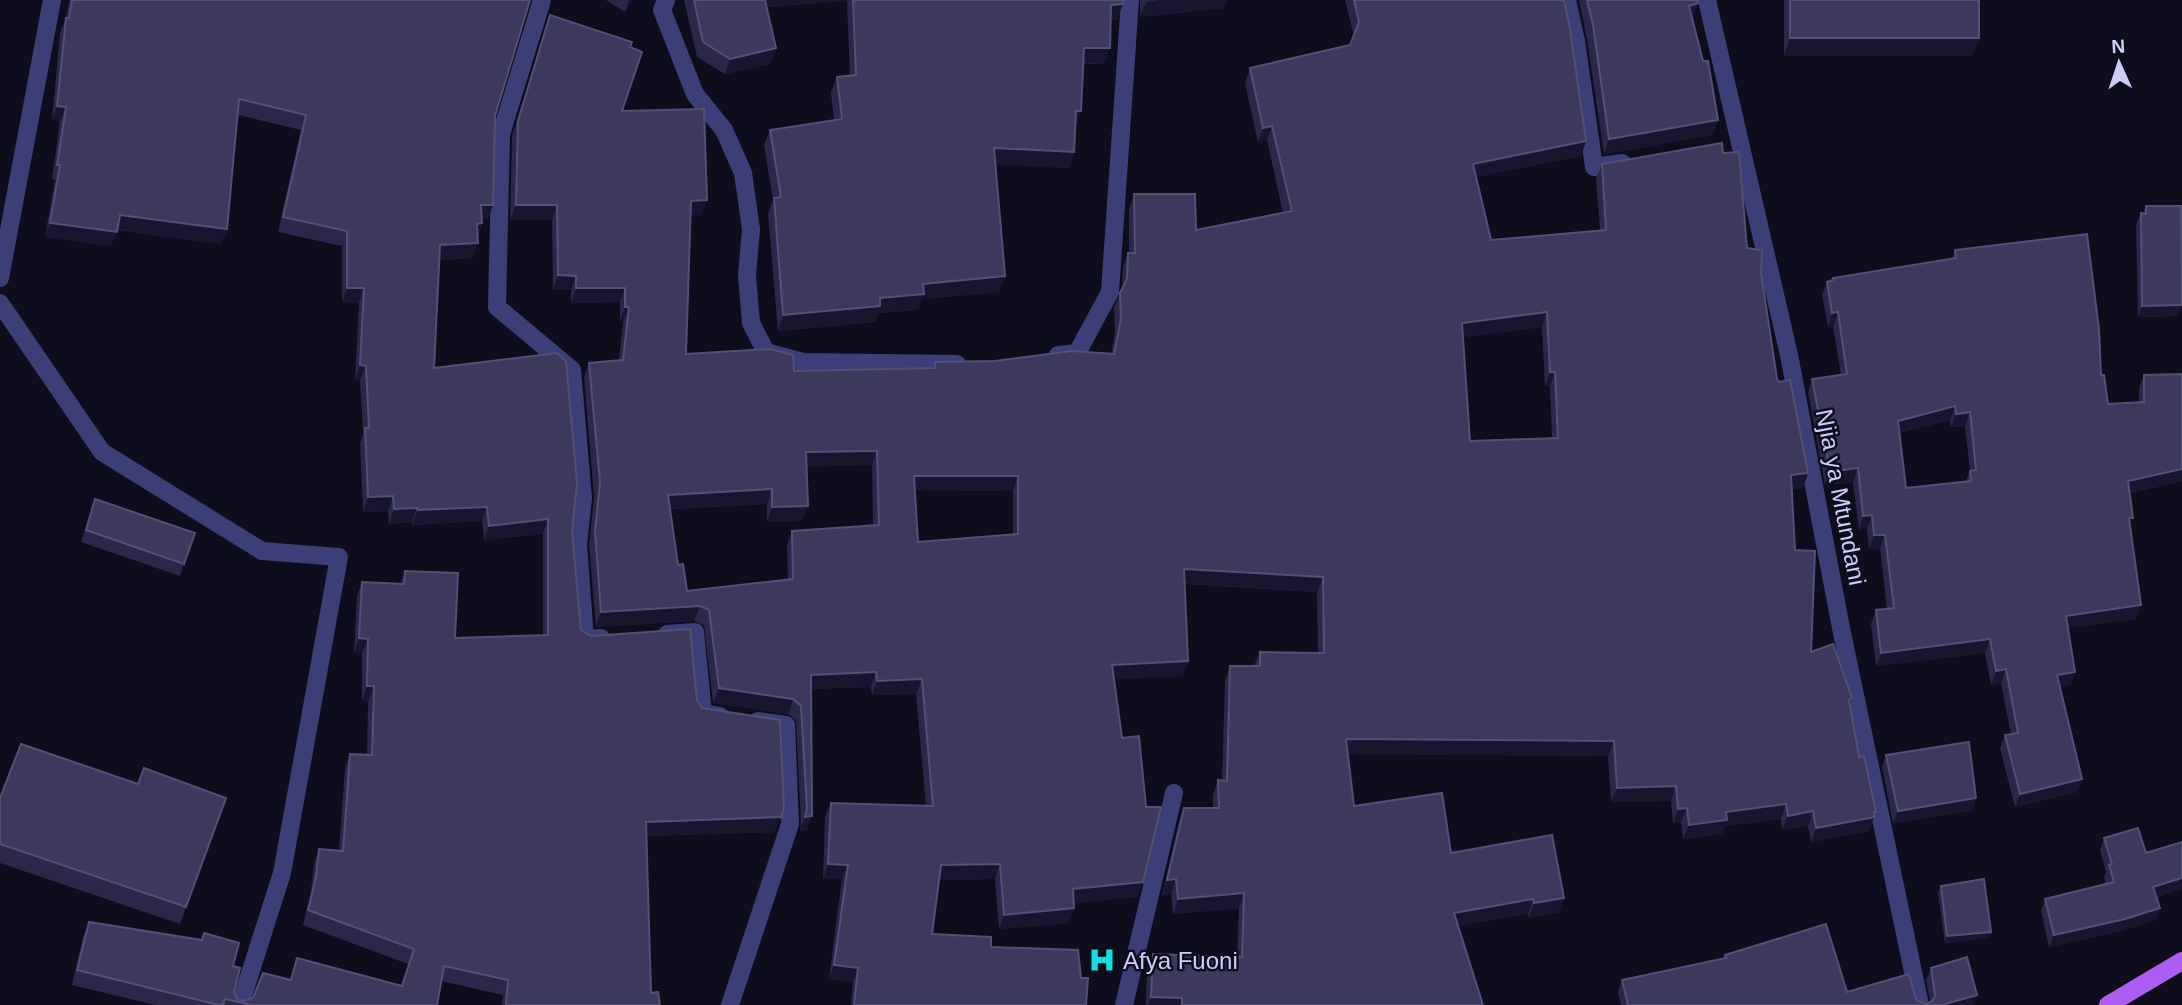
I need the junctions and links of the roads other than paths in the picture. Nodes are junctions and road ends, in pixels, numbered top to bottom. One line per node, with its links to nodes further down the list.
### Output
1 (52, 0): 8 (street)
2 (542, 0): 13 (street)
3 (666, 0): 11 (street)
4 (1130, 0): 10 (street)
5 (1567, 0): 7 (street)
6 (1707, 0): 19 (street, Njia ya Mtundani)
7 (1634, 160)
8 (0, 278)
9 (0, 303): 16 (street)
10 (1042, 356)
11 (976, 364)
12 (654, 635): 17 (street)
13 (613, 637)
14 (1174, 793): 18 (street)
15 (2182, 961): 20 (main road)
16 (240, 1005)
17 (730, 1005)
18 (1124, 1005)
19 (1920, 1005)
20 (2108, 1005)

